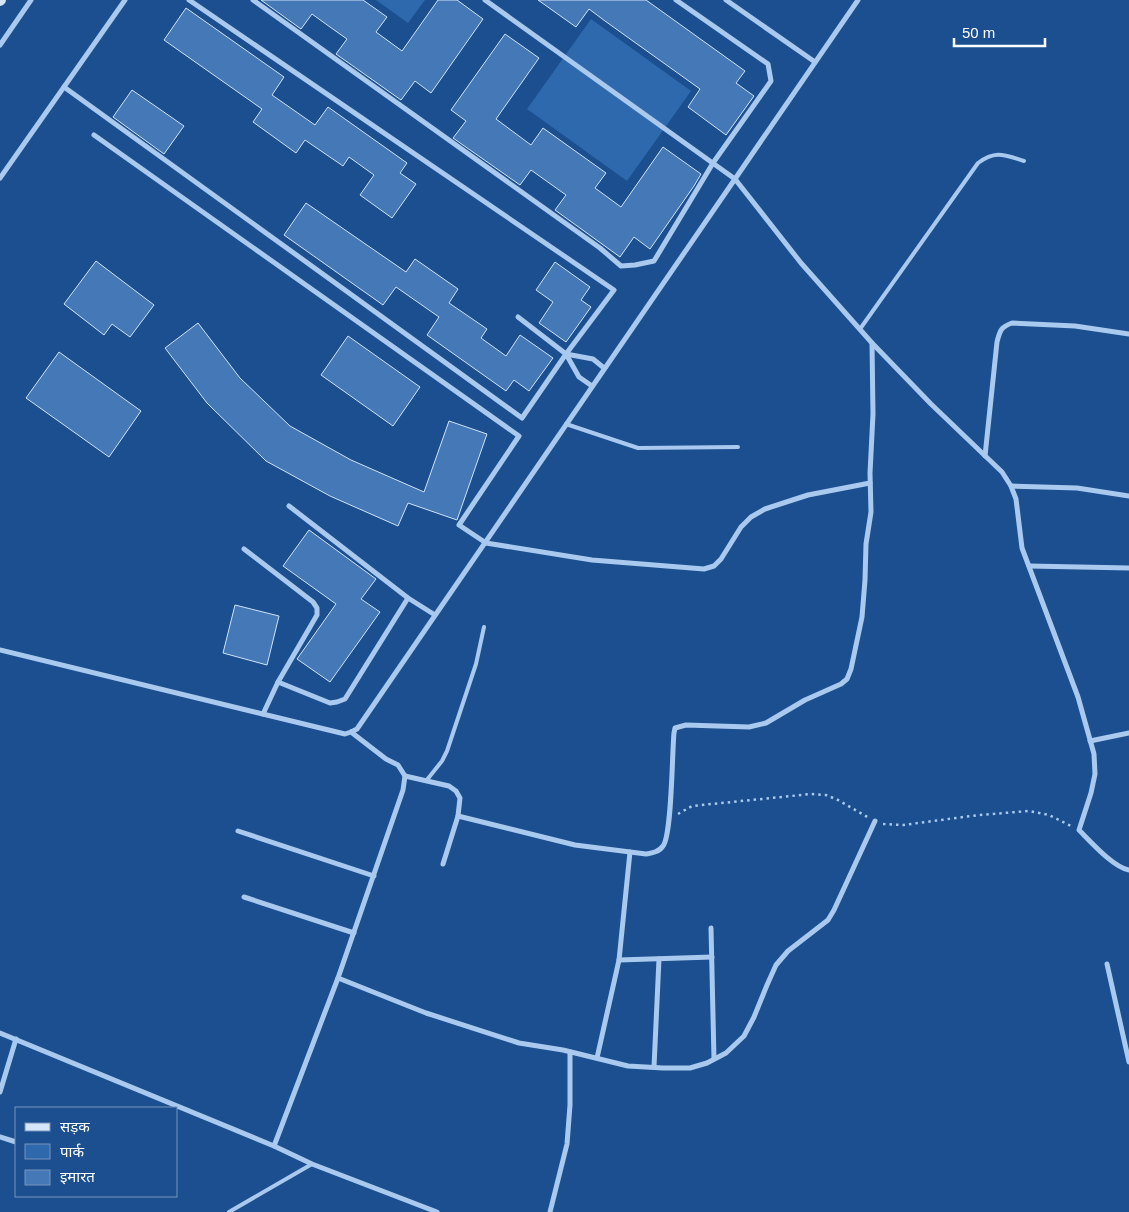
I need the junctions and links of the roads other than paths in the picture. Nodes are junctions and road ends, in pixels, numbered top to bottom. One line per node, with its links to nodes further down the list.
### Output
1 (31, 0): 9 (street)
2 (126, 0): 11 (street)
3 (189, 0): 21 (street)
4 (253, 0): 14 (street)
5 (485, 0): 14 (street)
6 (676, 0): 14 (street)
7 (726, 0): 10 (street)
8 (858, 0): 10 (street)
9 (0, 45)
10 (815, 62): 16 (street)
11 (64, 87): 15 (street); 21 (street)
12 (94, 135): 31 (street)
13 (1024, 161): 18 (lane)
14 (713, 163): 16 (street)
15 (0, 178)
16 (735, 179): 18 (street); 22 (street)
17 (518, 317): 21 (street)
18 (860, 329): 20 (street)
19 (1129, 334): 26 (street)
20 (872, 343): 26 (street); 27 (street)
21 (566, 354): 22 (street); 23 (street)
22 (604, 368): 23 (street)
23 (592, 386): 24 (street)
24 (566, 424): 25 (lane); 31 (street)
25 (738, 447)
26 (985, 456): 28 (street)
27 (870, 483): 31 (street); 49 (street)
28 (1011, 486): 29 (street); 33 (street)
29 (1129, 496)
30 (289, 506): 35 (street)
31 (486, 542): 36 (street)
32 (244, 549): 39 (street)
33 (1029, 566): 34 (street); 43 (street)
34 (1129, 568)
35 (408, 598): 36 (street); 39 (street)
36 (435, 616): 41 (street)
37 (484, 626): 45 (lane)
38 (0, 650): 40 (street)
39 (278, 682): 40 (street)
40 (263, 714): 41 (street)
41 (351, 732): 44 (street)
42 (1129, 733): 43 (street)
43 (1090, 741): 51 (street)
44 (405, 776): 45 (street); 52 (street)
45 (426, 780): 46 (street)
46 (458, 816): 49 (street); 50 (street)
47 (875, 822): 65 (street)
48 (238, 831): 52 (street)
49 (630, 852): 58 (street)
50 (443, 864)
51 (1129, 870)
52 (374, 876): 55 (street)
53 (244, 897): 55 (street)
54 (711, 928): 56 (street)
55 (354, 933): 60 (street)
56 (712, 956): 57 (street); 65 (street)
57 (659, 959): 58 (street); 67 (street)
58 (619, 960): 64 (street)
59 (1107, 964): 66 (street)
60 (338, 978): 63 (street); 71 (street)
61 (0, 1033): 62 (street)
62 (16, 1039): 68 (street); 71 (street)
63 (570, 1052): 64 (street); 75 (street)
64 (597, 1058): 67 (street)
65 (714, 1059): 67 (street)
66 (1129, 1062)
67 (654, 1068)
68 (0, 1092)
69 (0, 1137): 70 (street)
70 (15, 1142)
71 (274, 1146): 72 (street)
72 (312, 1164): 73 (lane); 74 (street)
73 (229, 1212)
74 (437, 1212)
75 (550, 1212)

